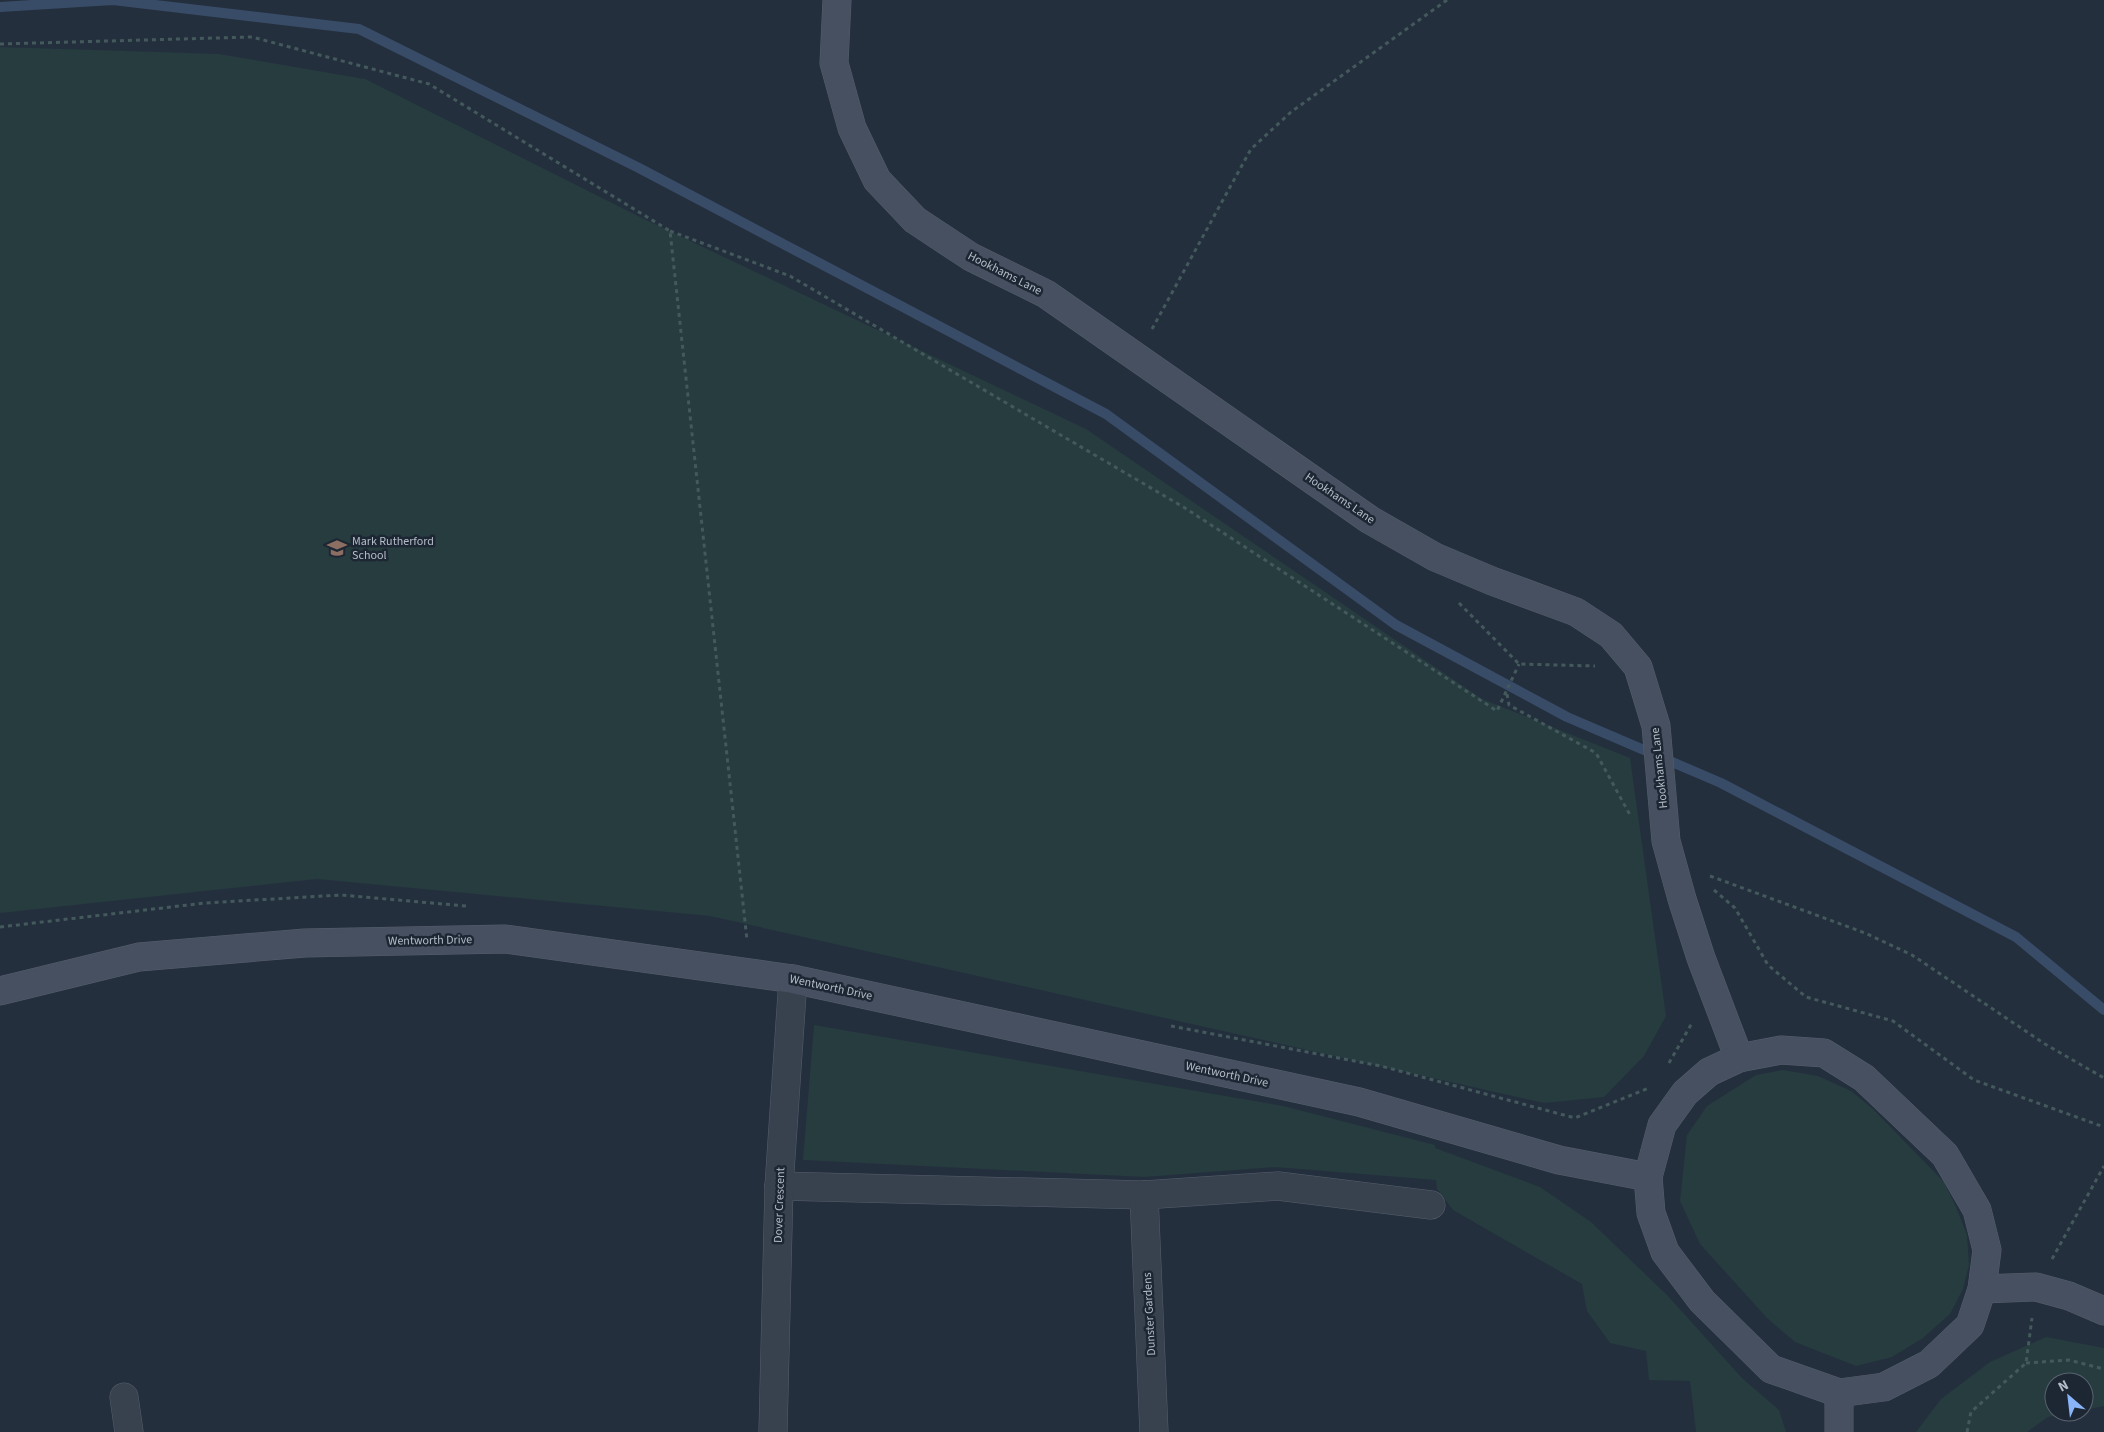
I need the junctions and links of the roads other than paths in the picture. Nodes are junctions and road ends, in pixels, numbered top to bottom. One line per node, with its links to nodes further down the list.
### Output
1 (837, 0): 4 (street, Hookhams Lane)
2 (793, 979): 3 (street, Wentworth Drive); 5 (street, Wentworth Drive); 6 (street, Dover Crescent)
3 (0, 991)
4 (1739, 1058): 5 (street); 9 (street)
5 (1648, 1177): 11 (street)
6 (778, 1186): 7 (street); 14 (street, Dover Crescent)
7 (1144, 1195): 8 (street); 15 (street, Dunster Gardens)
8 (1431, 1205)
9 (1982, 1289): 10 (street); 11 (street)
10 (2104, 1310)
11 (1840, 1393): 16 (street)
12 (124, 1397): 13 (street)
13 (129, 1432)
14 (773, 1432)
15 (1154, 1432)
16 (1839, 1432)

